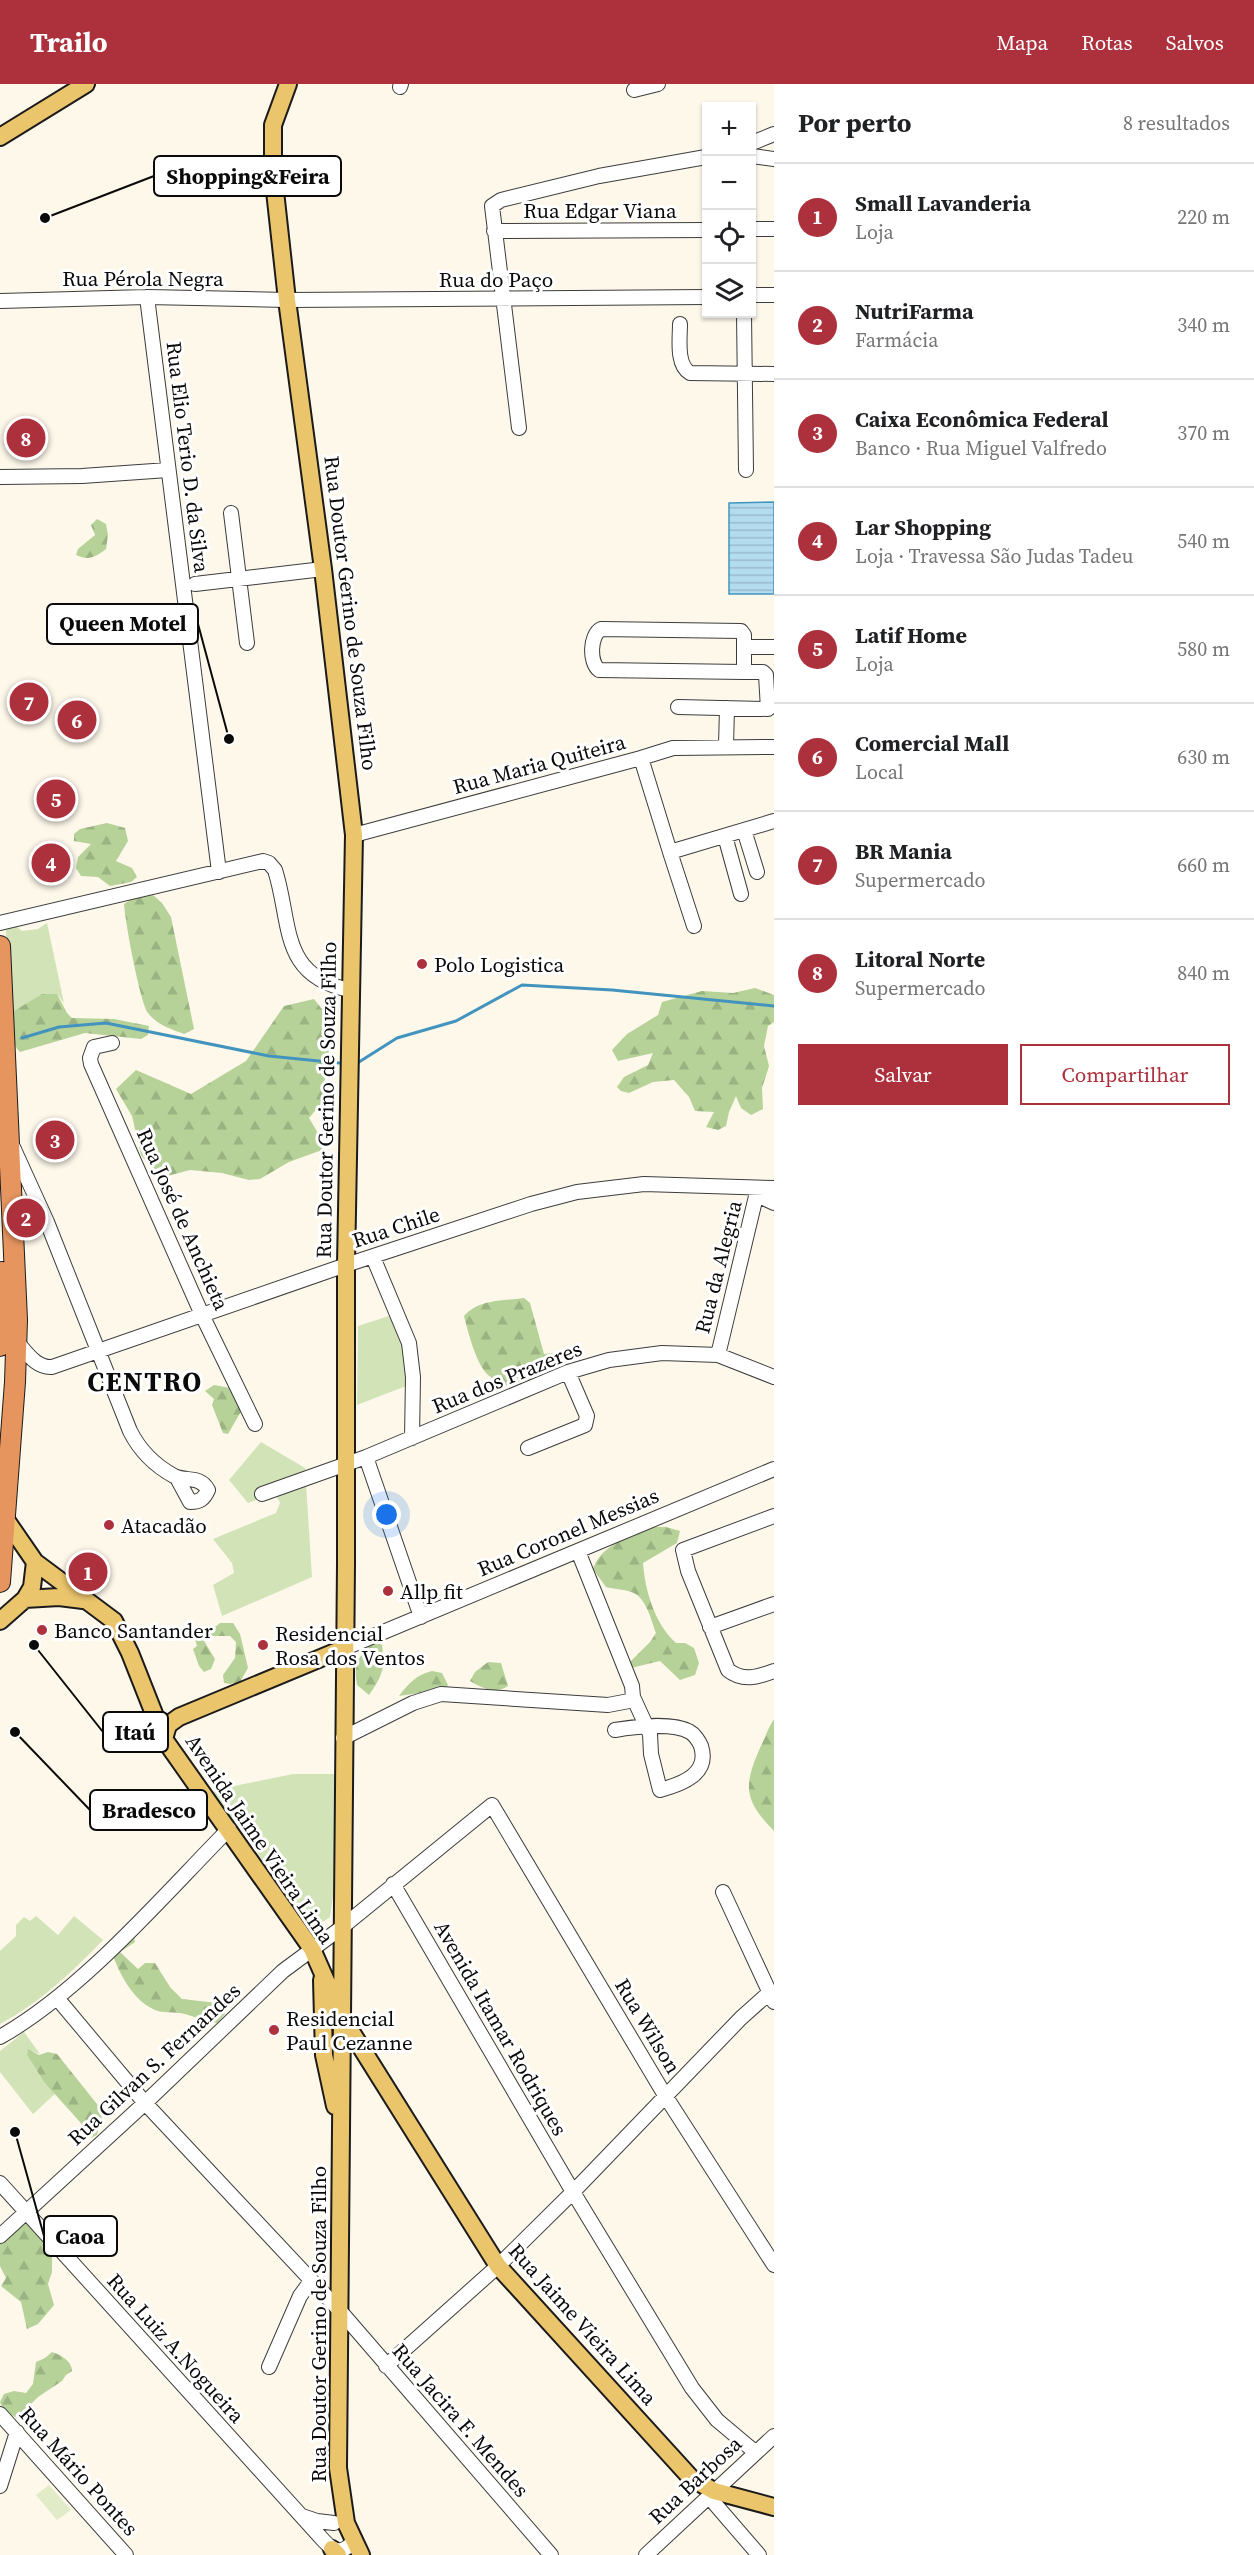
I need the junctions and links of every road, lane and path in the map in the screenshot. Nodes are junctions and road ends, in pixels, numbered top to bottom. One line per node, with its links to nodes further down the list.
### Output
1 (86, 84): 6 (main road)
2 (288, 84): 19 (main road, Rua Doutor Gerino de Souza Filho)
3 (658, 84): 4 (street)
4 (634, 90)
5 (774, 134): 7 (street)
6 (0, 137)
7 (756, 141)
8 (702, 157): 14 (street)
9 (756, 157): 10 (street)
10 (774, 159)
11 (756, 229): 12 (street)
12 (774, 229)
13 (702, 230): 14 (street, Rua Edgar Viana)
14 (494, 231): 20 (street)
15 (756, 295): 16 (street)
16 (774, 295)
17 (147, 297): 19 (street, Rua Pérola Negra); 21 (street, Rua Pérola Negra); 27 (street, Rua Elio Terio D. da Silva)
18 (702, 297): 20 (street, Rua do Paço)
19 (287, 300): 20 (street, Rua do Paço); 31 (main road, Rua Doutor Gerino de Souza Filho)
20 (505, 300): 26 (street)
21 (0, 301)
22 (744, 318): 25 (street)
23 (680, 324): 25 (street)
24 (774, 374): 25 (street)
25 (745, 375): 28 (street)
26 (519, 428)
27 (168, 470): 29 (street); 50 (street, Rua Elio Terio D. da Silva)
28 (746, 470)
29 (0, 477)
30 (231, 513): 32 (street)
31 (323, 569): 32 (street); 47 (main road, Rua Doutor Gerino de Souza Filho)
32 (238, 578): 33 (street); 34 (street)
33 (195, 584)
34 (247, 643)
35 (744, 647): 36 (street); 37 (street); 37 (street)
36 (774, 647)
37 (744, 672): 38 (street)
38 (771, 685): 41 (street)
39 (678, 707): 40 (street)
40 (727, 708): 41 (street); 42 (street)
41 (771, 709)
42 (726, 746): 43 (street); 44 (street)
43 (774, 747)
44 (641, 758): 47 (street, Rua Maria Quiteira); 49 (street, Rua Maria Quiteira)
45 (774, 821): 46 (street)
46 (744, 830): 48 (street); 51 (street)
47 (354, 835): 56 (main road, Rua Doutor Gerino de Souza Filho)
48 (725, 836): 49 (street); 52 (street)
49 (670, 852): 54 (street, Rua Maria Quiteira)
50 (219, 872): 53 (street); 56 (street)
51 (757, 872)
52 (741, 894)
53 (0, 923)
54 (694, 926)
55 (0, 946): 58 (highway)
56 (350, 990): 64 (main road, Rua Doutor Gerino de Souza Filho)
57 (112, 1043): 65 (street, Rua José de Anchieta)
58 (9, 1138): 66 (highway); 67 (street)
59 (774, 1188): 60 (street, Rua Chile)
60 (758, 1191): 61 (street); 63 (street, Rua Chile); 68 (street, Rua da Alegria)
61 (774, 1203)
62 (0, 1216): 66 (highway)
63 (373, 1257): 64 (street, Rua Chile); 72 (street)
64 (346, 1265): 65 (street, Rua Chile); 75 (main road, Rua Doutor Gerino de Souza Filho)
65 (202, 1317): 67 (street, Rua Chile); 71 (street, Rua José de Anchieta)
66 (8, 1344): 67 (street, Rua Chile); 80 (highway)
67 (99, 1352): 77 (street)
68 (718, 1355): 69 (street, Rua dos Prazeres); 70 (street, Rua dos Prazeres)
69 (568, 1372): 72 (street, Rua dos Prazeres); 73 (street)
70 (774, 1377)
71 (255, 1424)
72 (412, 1438): 74 (street, Rua dos Prazeres)
73 (528, 1448)
74 (366, 1457): 75 (street, Rua dos Prazeres); 87 (street)
75 (345, 1463): 78 (street, Rua dos Prazeres); 90 (main road, Rua Doutor Gerino de Souza Filho)
76 (773, 1472): 81 (street, Rua Coronel Messias)
77 (177, 1478): 77 (street)
78 (262, 1494)
79 (774, 1516): 89 (street)
80 (4, 1517): 82 (main road, Avenida Jaime Vieira Lima); 83 (highway)
81 (578, 1551): 87 (street, Rua Coronel Messias); 92 (street)
82 (35, 1562): 84 (main road); 85 (main road, Avenida Jaime Vieira Lima)
83 (0, 1582)
84 (25, 1599): 85 (main road); 88 (main road)
85 (86, 1600): 93 (main road, Avenida Jaime Vieira Lima)
86 (774, 1604): 89 (street)
87 (421, 1617): 90 (street, Rua Coronel Messias)
88 (0, 1621)
89 (710, 1627): 91 (street)
90 (345, 1648): 94 (main road); 97 (main road, Rua Doutor Gerino de Souza Filho)
91 (774, 1671)
92 (633, 1697): 95 (street); 97 (street)
93 (147, 1698): 94 (main road); 98 (main road, Avenida Jaime Vieira Lima)
94 (205, 1706): 98 (main road)
95 (647, 1727): 95 (street); 96 (street)
96 (615, 1730)
97 (343, 1738): 105 (main road, Rua Doutor Gerino de Souza Filho)
98 (164, 1739): 100 (main road, Avenida Jaime Vieira Lima)
99 (492, 1805): 101 (street, Rua Gilvan S. Fernandes); 112 (street, Rua Wilson)
100 (229, 1829): 106 (main road, Avenida Jaime Vieira Lima); 109 (street)
101 (393, 1884): 103 (street, Rua Gilvan S. Fernandes); 104 (street, Avenida Itamar Rodriques)
102 (723, 1892): 108 (street)
103 (374, 1900): 104 (street); 105 (street, Rua Gilvan S. Fernandes)
104 (407, 1908): 116 (street, Avenida Itamar Rodriques)
105 (341, 1928): 106 (street, Rua Gilvan S. Fernandes); 110 (main road, Rua Doutor Gerino de Souza Filho)
106 (312, 1949): 107 (main road, Avenida Jaime Vieira Lima); 113 (street, Rua Gilvan S. Fernandes)
107 (322, 1972): 110 (main road, Avenida Jaime Vieira Lima); 114 (main road, Rua Doutor Gerino de Souza Filho)
108 (771, 1997): 112 (street)
109 (57, 1998): 111 (street); 113 (street, Rua Jacira F. Mendes)
110 (342, 2017): 114 (main road, Rua Doutor Gerino de Souza Filho); 120 (main road, Rua Jaime Vieira Lima)
111 (0, 2037)
112 (666, 2097): 116 (street); 119 (street, Rua Wilson)
113 (145, 2103): 117 (street, Rua Gilvan S. Fernandes); 121 (street, Rua Jacira F. Mendes)
114 (340, 2124): 122 (main road, Rua Doutor Gerino de Souza Filho)
115 (0, 2183): 117 (street, Rua Luiz A.Nogueira)
116 (573, 2192): 120 (street); 128 (street, Avenida Itamar Rodriques)
117 (26, 2212): 118 (street, Rua Gilvan S. Fernandes); 132 (street, Rua Luiz A.Nogueira)
118 (0, 2236)
119 (774, 2265)
120 (498, 2266): 123 (street); 130 (main road, Rua Jaime Vieira Lima)
121 (310, 2281): 122 (street, Rua Jacira F. Mendes); 124 (street)
122 (341, 2312): 123 (street, Rua Jacira F. Mendes); 133 (main road, Rua Doutor Gerino de Souza Filho)
123 (386, 2366): 137 (street, Rua Jacira F. Mendes)
124 (269, 2367)
125 (0, 2414): 126 (street, Rua Mário Pontes)
126 (17, 2432): 129 (street); 136 (street, Rua Mário Pontes)
127 (774, 2436): 128 (street, Rua Barbosa)
128 (755, 2452): 130 (street, Rua Barbosa)
129 (0, 2486)
130 (712, 2494): 131 (main road, Rua Jaime Vieira Lima); 138 (street, Rua Barbosa); 139 (street)
131 (774, 2507)
132 (298, 2514): 133 (street); 135 (street, Rua Luiz A.Nogueira)
133 (340, 2523): 134 (main road, Rua Doutor Gerino de Souza Filho); 135 (street)
134 (357, 2547): 135 (street)
135 (331, 2549)
136 (126, 2555)
137 (551, 2555)
138 (646, 2555)
139 (759, 2555)

